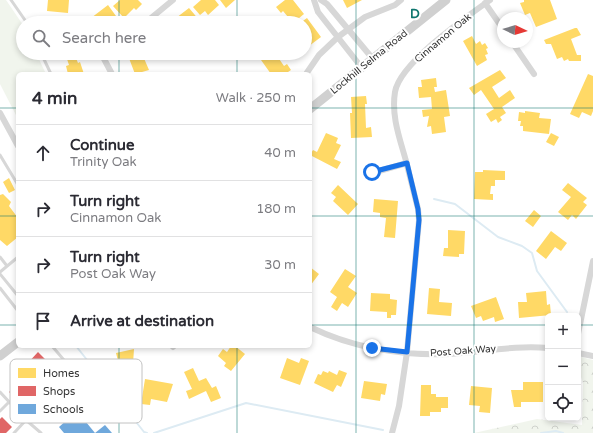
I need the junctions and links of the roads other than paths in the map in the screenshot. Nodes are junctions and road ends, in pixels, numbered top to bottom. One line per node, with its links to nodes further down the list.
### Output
1 (11, 0): 8 (lane)
2 (173, 0): 9 (street)
3 (314, 0): 12 (street)
4 (321, 0): 11 (street)
5 (401, 0): 11 (street)
6 (446, 0): 14 (main road, Lockhill Selma Road)
7 (487, 2): 10 (street); 26 (street, Cinnamon Oak)
8 (22, 16)
9 (154, 16)
10 (497, 19)
11 (348, 29): 12 (street); 14 (street)
12 (338, 37): 17 (street); 20 (street)
13 (516, 48): 21 (street)
14 (373, 59): 17 (main road, Lockhill Selma Road)
15 (44, 60): 18 (lane)
16 (108, 60): 19 (street)
17 (362, 68): 22 (main road, Lockhill Selma Road)
18 (50, 72)
19 (111, 72)
20 (307, 72)
21 (534, 74)
22 (312, 108)
23 (0, 113): 24 (street)
24 (16, 142)
25 (0, 155): 28 (lane)
26 (407, 163): 27 (street); 42 (street, Cinnamon Oak)
27 (372, 172)
28 (16, 182)
29 (0, 257): 32 (lane)
30 (16, 259): 32 (lane)
31 (593, 261): 37 (street)
32 (7, 266): 33 (lane)
33 (0, 273): 35 (lane)
34 (0, 288): 36 (lane)
35 (16, 293)
36 (16, 308)
37 (581, 319)
38 (312, 328): 42 (street, Post Oak Way)
39 (16, 344): 44 (main road)
40 (54, 348): 46 (lane)
41 (545, 348): 42 (street, Post Oak Way)
42 (407, 352): 54 (street, Cinnamon Oak)
43 (581, 354): 45 (street)
44 (0, 356)
45 (593, 356)
46 (63, 359)
47 (1, 395): 48 (lane)
48 (9, 402): 49 (lane)
49 (0, 411)
50 (23, 423): 52 (lane)
51 (29, 423): 53 (lane)
52 (14, 433)
53 (41, 433)
54 (392, 433)

